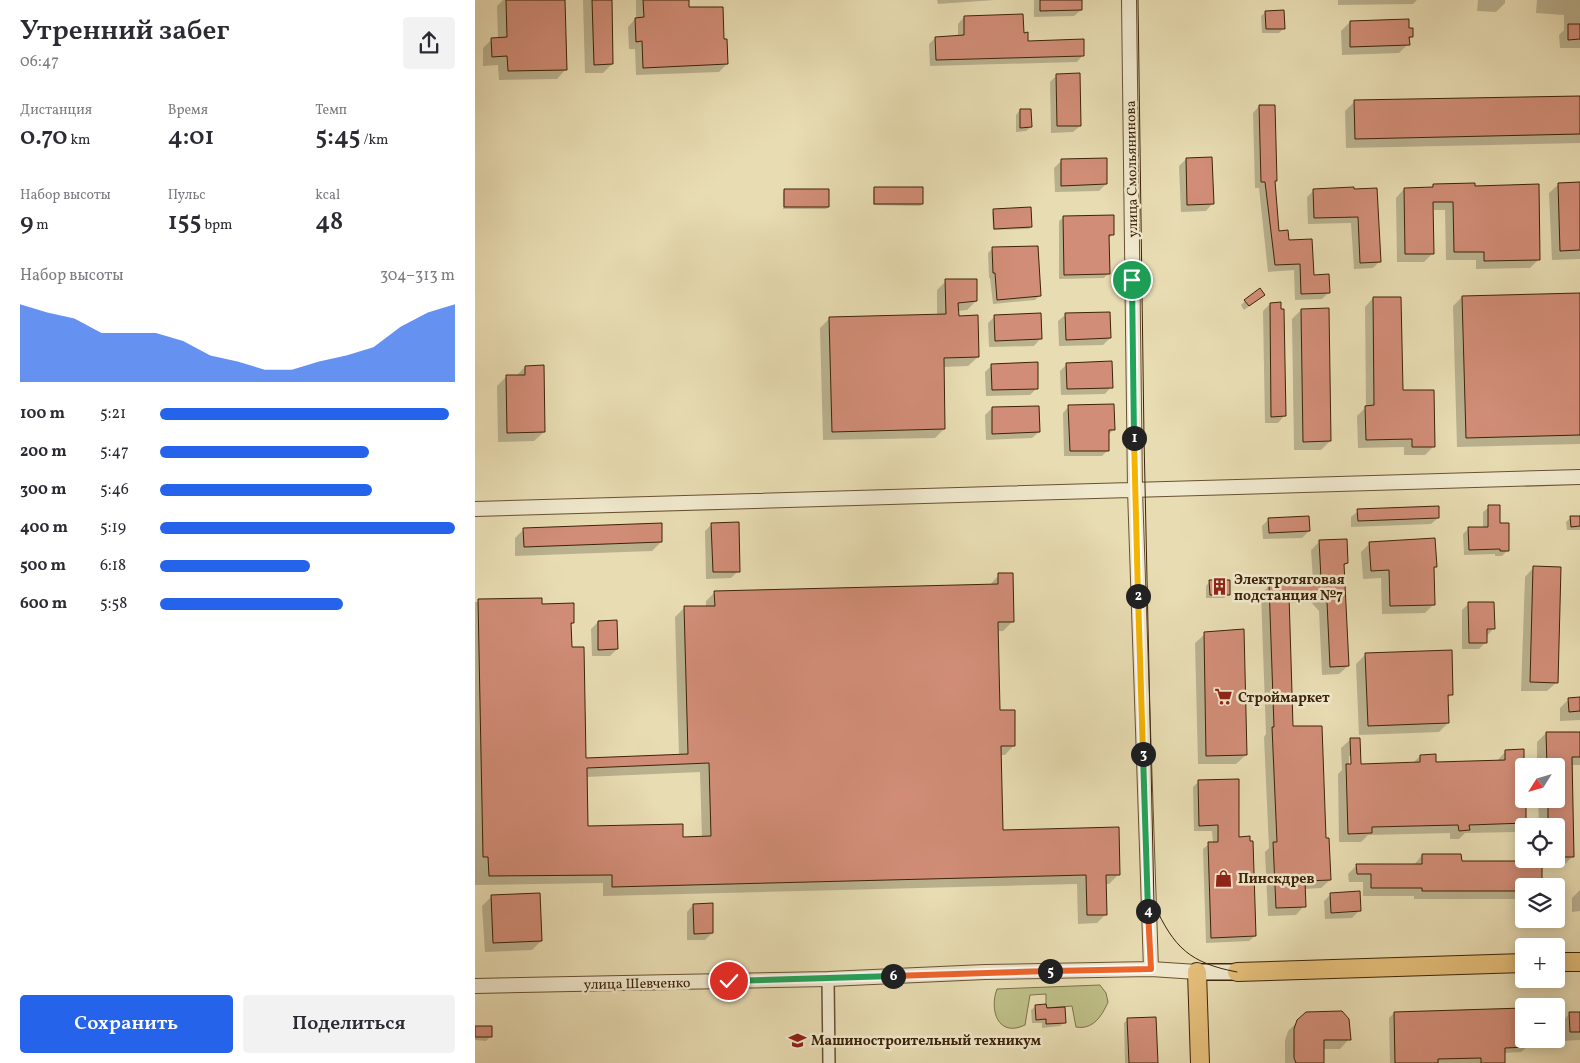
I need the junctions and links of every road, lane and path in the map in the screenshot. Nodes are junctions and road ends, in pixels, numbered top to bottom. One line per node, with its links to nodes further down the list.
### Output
1 (1129, 0): 3 (street, улица Смольянинова)
2 (1580, 477): 3 (street)
3 (1135, 490): 4 (street); 8 (street, улица Смольянинова)
4 (475, 509)
5 (1565, 962): 6 (main road)
6 (1580, 962)
7 (1515, 963): 10 (main road)
8 (1151, 969): 9 (street, улица Шевченко); 11 (street, улица Шевченко)
9 (1197, 972): 10 (main road, улица Шевченко); 14 (main road)
10 (1237, 972)
11 (828, 979): 12 (street, улица Шевченко); 13 (street)
12 (475, 986)
13 (829, 1063)
14 (1200, 1063)

